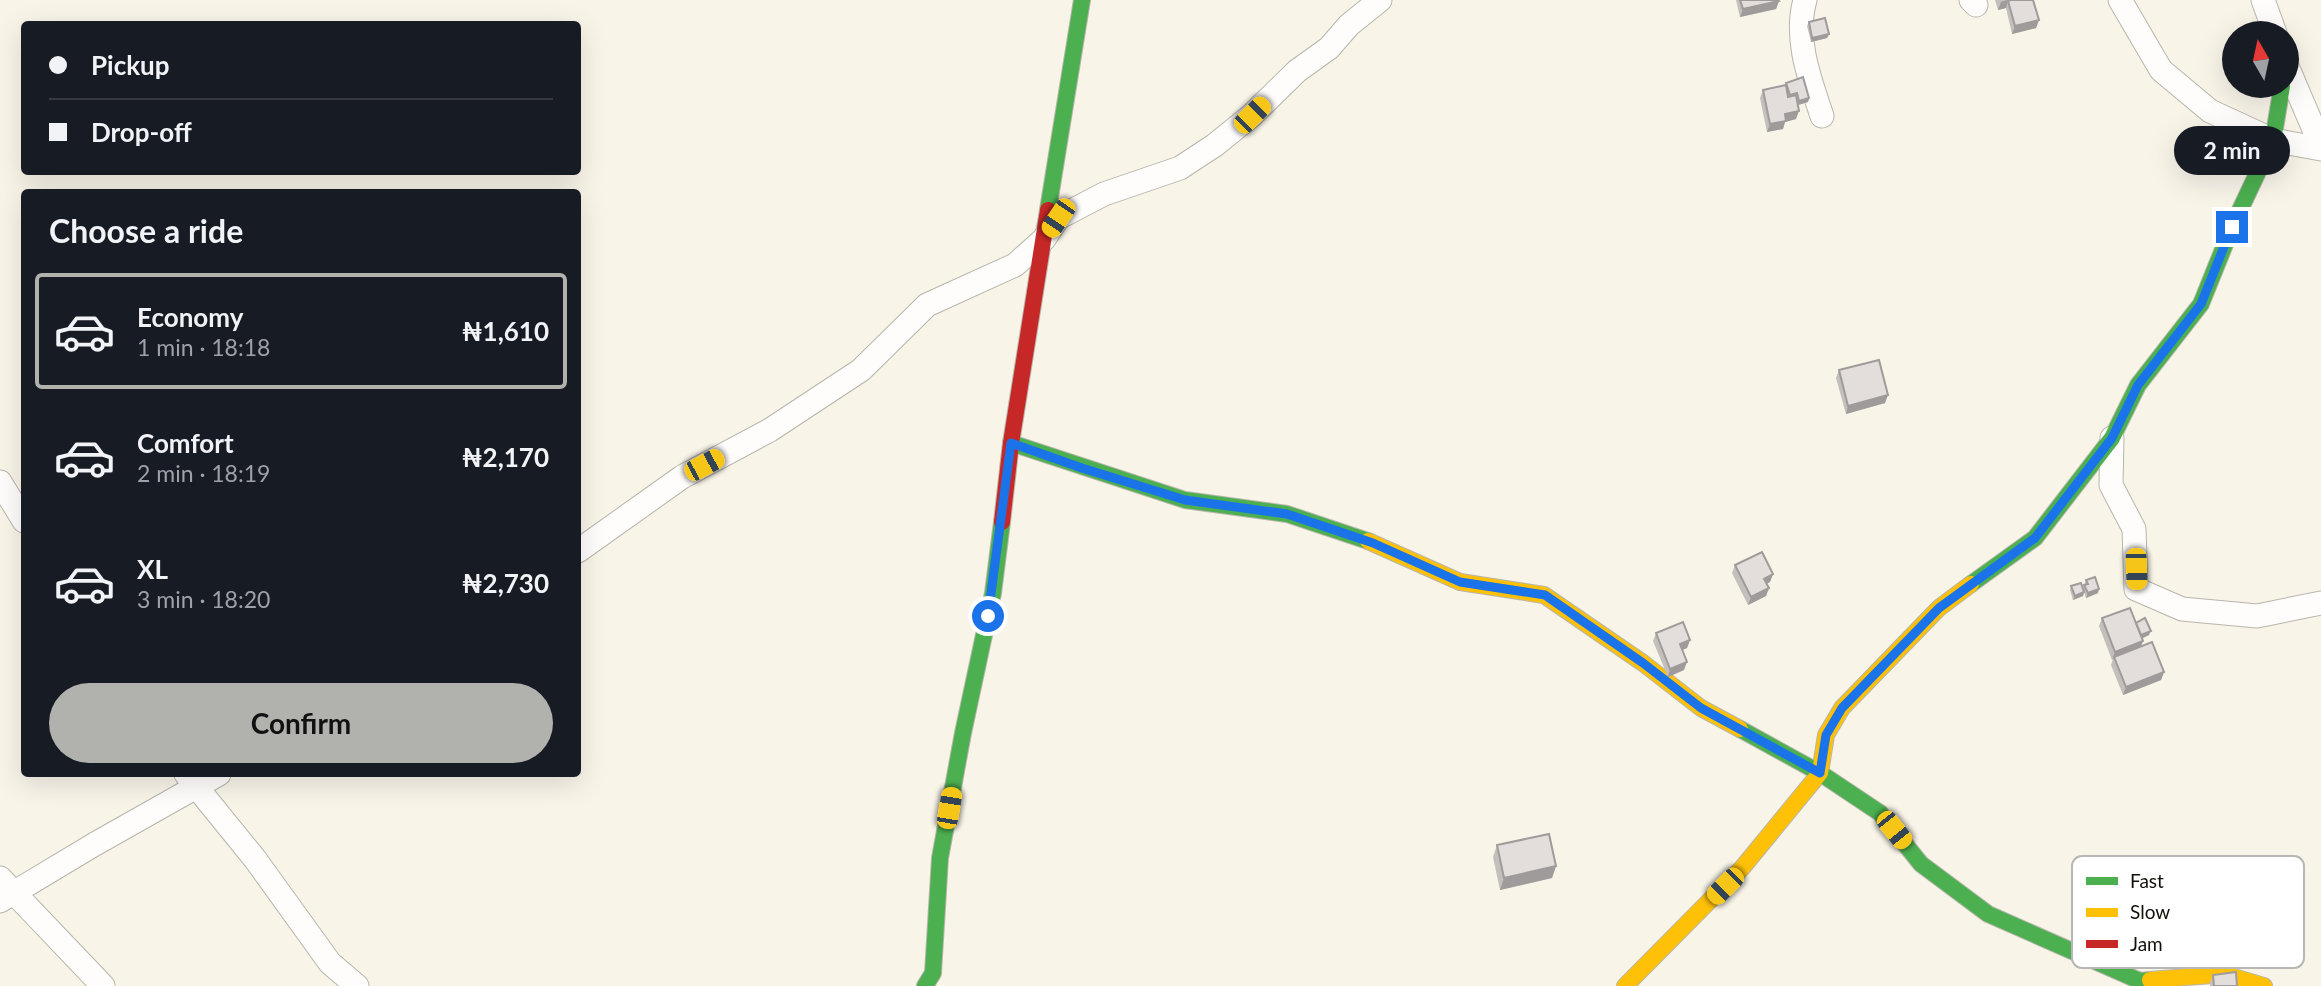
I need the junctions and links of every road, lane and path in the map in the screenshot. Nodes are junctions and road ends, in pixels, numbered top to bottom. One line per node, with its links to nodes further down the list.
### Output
1 (1082, 0): 12 (street)
2 (1380, 0): 12 (street)
3 (1805, 0): 9 (street)
4 (2120, 0): 10 (street)
5 (2263, 0): 6 (street)
6 (2271, 21)
7 (2300, 97): 11 (street)
8 (2280, 98): 10 (street)
9 (1822, 116)
10 (2273, 140): 11 (street); 13 (street)
11 (2321, 148)
12 (1044, 239): 14 (street); 17 (street)
13 (2112, 438): 18 (street); 19 (street)
14 (1011, 443): 19 (street); 26 (street)
15 (0, 481): 16 (street)
16 (21, 516)
17 (581, 549)
18 (2321, 603)
19 (1820, 773): 22 (street); 27 (street)
20 (191, 780): 21 (street); 25 (street)
21 (5, 891): 24 (street)
22 (2072, 951)
23 (2111, 968): 28 (street)
24 (103, 986)
25 (357, 986)
26 (925, 986)
27 (1625, 986)
28 (2264, 986)

